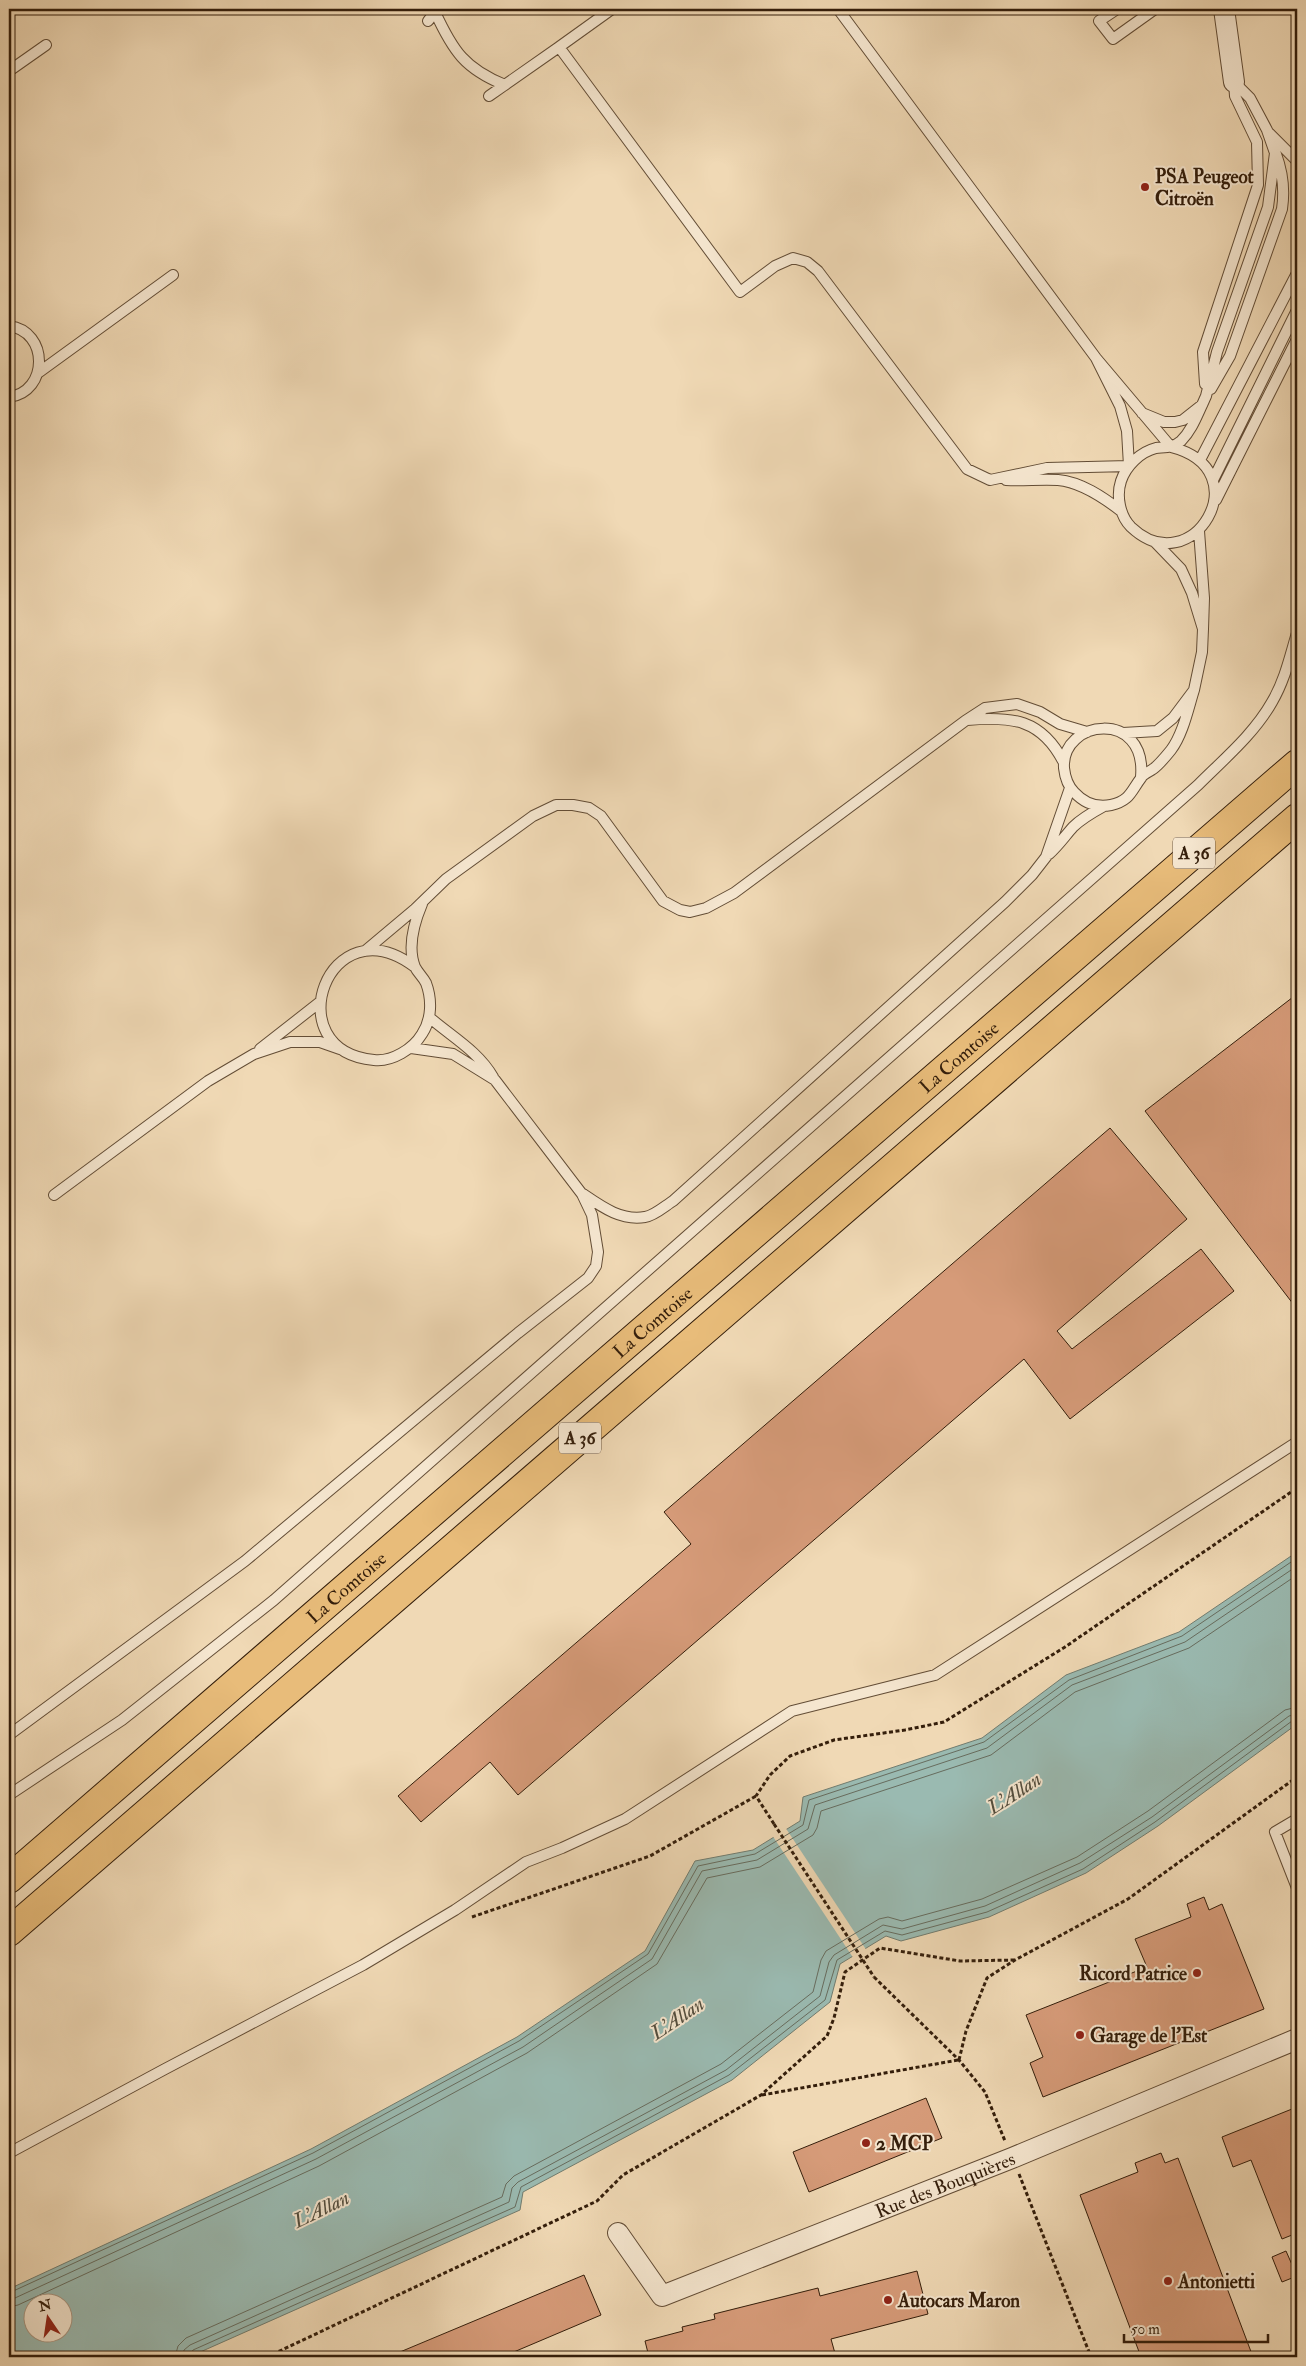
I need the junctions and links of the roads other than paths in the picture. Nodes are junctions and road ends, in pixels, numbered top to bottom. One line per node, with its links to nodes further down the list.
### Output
1 (612, 9): 9 (lane)
2 (838, 9): 22 (lane)
3 (1117, 9): 4 (lane)
4 (1156, 9)
5 (1224, 9): 11 (street)
6 (434, 10): 7 (lane); 12 (lane)
7 (428, 21)
8 (46, 45): 10 (lane)
9 (559, 46): 12 (lane); 30 (lane)
10 (9, 71)
11 (1234, 82): 14 (lane); 25 (lane)
12 (505, 85): 13 (lane)
13 (489, 96)
14 (1267, 130): 15 (lane); 16 (lane)
15 (1275, 153): 25 (lane); 25 (lane)
16 (1297, 161)
17 (1297, 273): 28 (lane)
18 (172, 275): 23 (lane)
19 (1297, 310): 31 (lane)
20 (9, 326): 23 (lane)
21 (1297, 339): 32 (lane)
22 (1096, 358): 26 (lane); 29 (lane)
23 (38, 373): 24 (lane)
24 (9, 397)
25 (1204, 400): 26 (lane); 27 (lane)
26 (1142, 413): 27 (lane)
27 (1171, 447): 28 (lane); 29 (lane)
28 (1200, 460): 31 (lane)
29 (1129, 466): 30 (lane); 33 (lane)
30 (990, 480): 33 (lane)
31 (1213, 480): 32 (lane)
32 (1215, 503): 34 (lane)
33 (1121, 511): 35 (lane)
34 (1200, 531): 35 (lane); 36 (lane)
35 (1155, 542): 36 (lane)
36 (1202, 629): 38 (lane)
37 (1297, 633): 66 (lane)
38 (1194, 690): 41 (lane); 45 (lane)
39 (965, 721): 40 (lane); 43 (lane); 51 (lane)
40 (1087, 732): 41 (lane); 43 (lane)
41 (1123, 733): 45 (lane)
42 (1297, 748): 53 (highway)
43 (1064, 763): 46 (lane)
44 (1297, 764): 53 (highway, La Comtoise / A 36)
45 (1141, 777): 47 (lane)
46 (1070, 788): 47 (lane); 50 (lane)
47 (1104, 806): 50 (lane)
48 (1297, 818): 52 (highway, A 36)
49 (1297, 832): 52 (highway)
50 (1046, 857): 62 (lane)
51 (425, 898): 54 (lane); 55 (lane)
52 (1186, 914): 70 (highway, A 36)
53 (1091, 942): 68 (highway, La Comtoise / A 36)
54 (366, 951): 55 (lane); 56 (lane)
55 (415, 967): 57 (lane)
56 (320, 1002): 59 (lane); 60 (lane)
57 (429, 1017): 58 (lane); 61 (lane)
58 (411, 1048): 59 (lane); 61 (lane)
59 (342, 1050): 60 (lane)
60 (254, 1054): 63 (lane)
61 (495, 1080): 62 (lane)
62 (582, 1194): 65 (lane)
63 (54, 1195)
64 (1297, 1442): 72 (lane)
65 (9, 1736)
66 (9, 1795)
67 (1297, 1819): 69 (lane)
68 (9, 1879)
69 (1297, 1888)
70 (9, 1932)
71 (1297, 2039): 73 (street, Rue des Bouquières)
72 (9, 2154)
73 (618, 2233)

